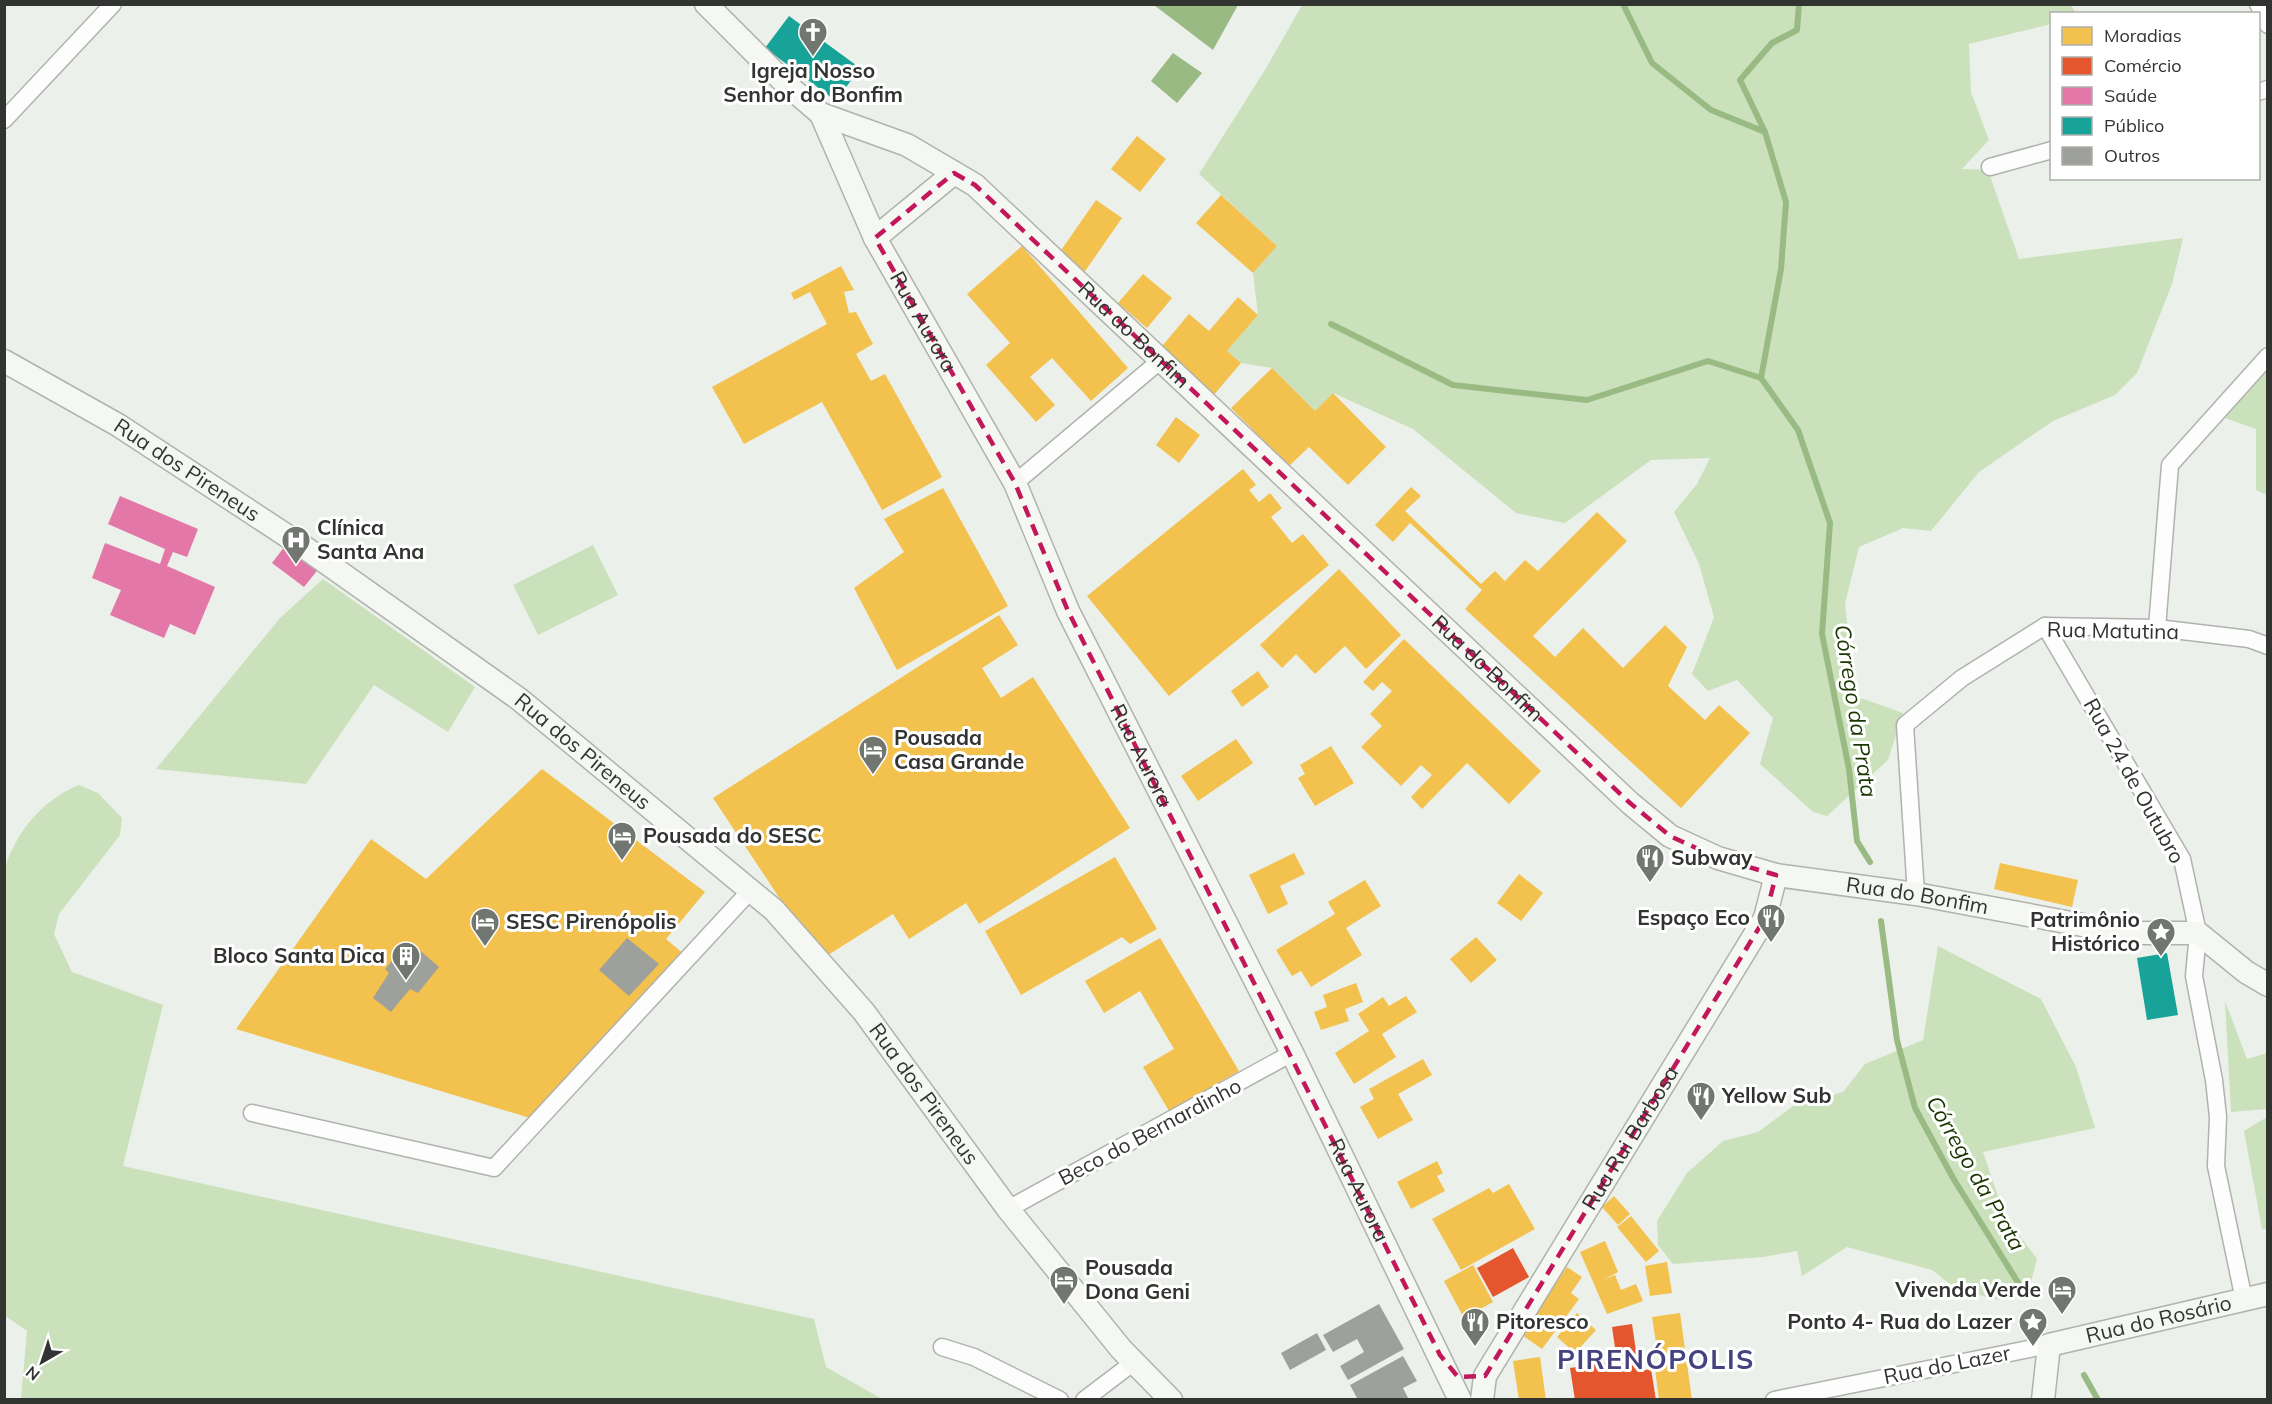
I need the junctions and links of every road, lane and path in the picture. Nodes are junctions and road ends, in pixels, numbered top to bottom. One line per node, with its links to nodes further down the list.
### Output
1 (113, 4): 6 (street)
2 (706, 4): 5 (main road)
3 (2258, 4): 4 (street)
4 (2268, 25)
5 (821, 114): 9 (main road, Rua do Bonfim); 10 (main road, Rua Aurora)
6 (4, 120)
7 (2050, 151): 8 (street)
8 (1990, 167)
9 (954, 173): 10 (main road); 12 (main road, Rua do Bonfim)
10 (875, 238): 14 (main road, Rua Aurora)
11 (2268, 356): 16 (street)
12 (1161, 360): 14 (street); 18 (main road, Rua do Bonfim)
13 (4, 361): 19 (main road, Rua dos Pireneus)
14 (1014, 483): 23 (main road, Rua Aurora)
15 (2045, 626): 16 (street, Rua Matutina); 20 (street, Rua Matutina); 21 (street, Rua 24 de Outubro)
16 (2157, 628): 17 (street, Rua Matutina)
17 (2268, 646)
18 (1776, 875): 20 (main road, Rua do Bonfim); 32 (main road, Rua Rui Barbosa)
19 (750, 891): 24 (street); 25 (main road, Rua dos Pireneus)
20 (1916, 894): 21 (main road, Rua do Bonfim)
21 (2198, 933): 22 (main road); 27 (street, Rua 24 de Outubro)
22 (2268, 985)
23 (1292, 1053): 25 (street, Beco do Bernardinho); 30 (main road, Rua Aurora)
24 (252, 1113)
25 (1008, 1209): 31 (main road, Rua dos Pireneus)
26 (2268, 1294): 27 (main road, Rua do Rosário)
27 (2244, 1300): 28 (main road, Rua do Rosário)
28 (2049, 1345): 38 (street, Rua do Lazer); 39 (main road)
29 (942, 1347): 33 (street)
30 (1440, 1355): 32 (main road); 36 (main road, Rua Aurora)
31 (1134, 1362): 34 (street); 35 (main road, Rua dos Pireneus)
32 (1485, 1377): 37 (main road, Rua Rui Barbosa)
33 (1060, 1400)
34 (1084, 1400)
35 (1171, 1400)
36 (1460, 1400)
37 (1482, 1400)
38 (1774, 1400)
39 (2043, 1400)

